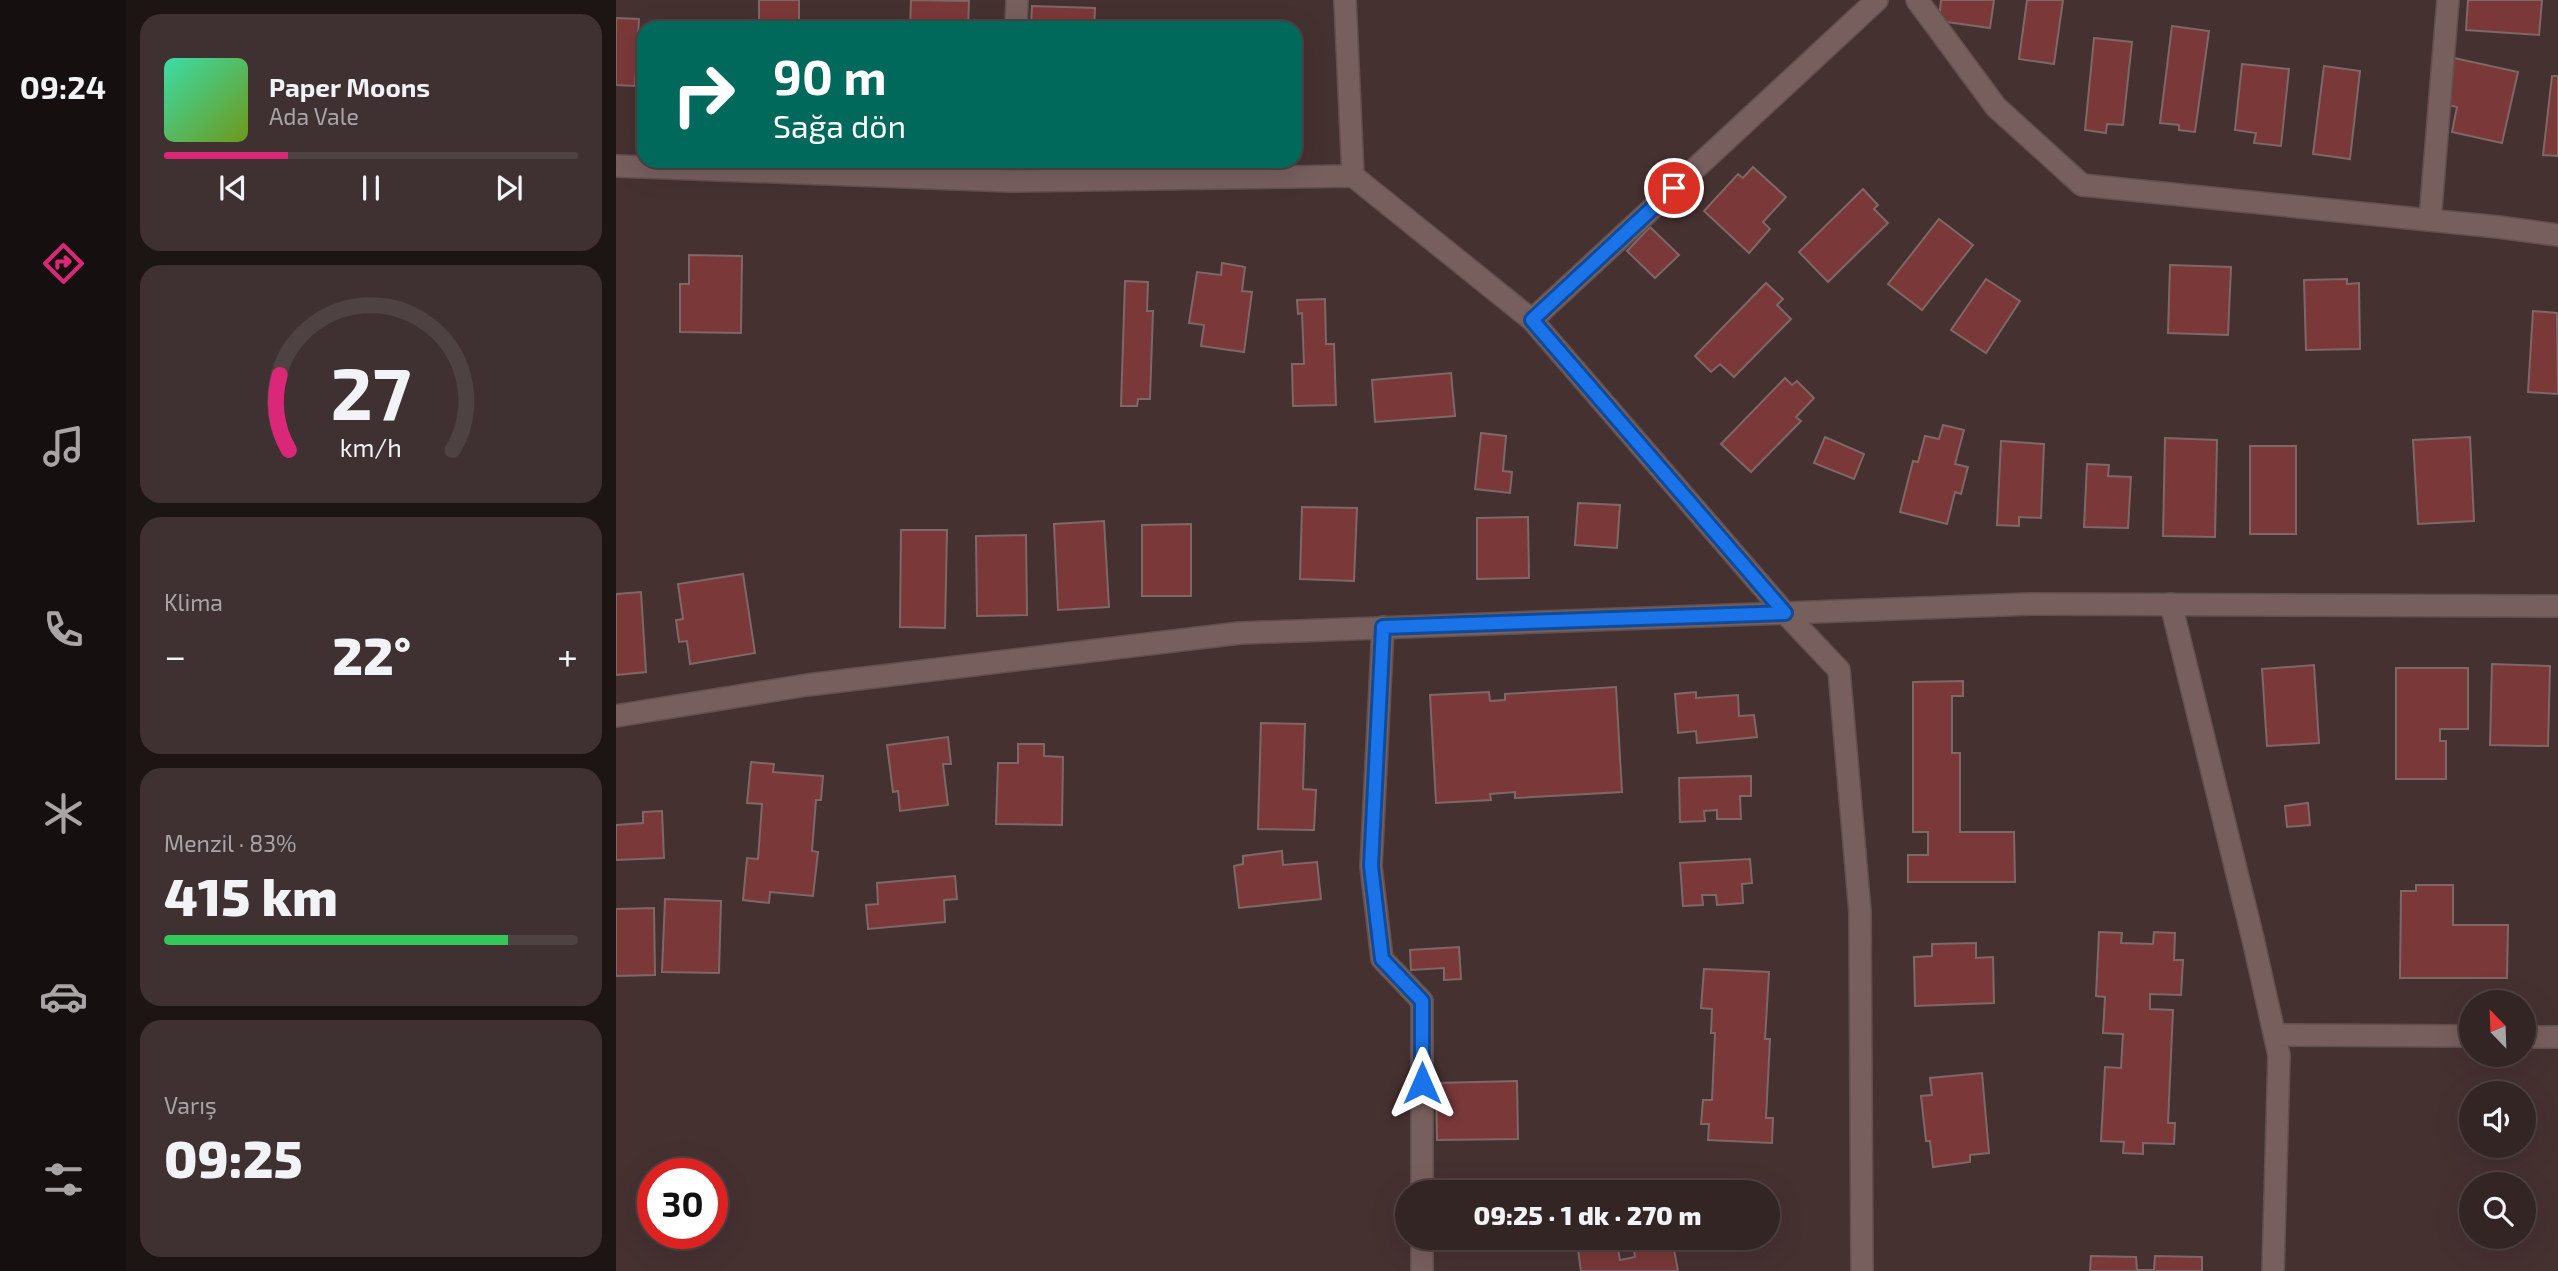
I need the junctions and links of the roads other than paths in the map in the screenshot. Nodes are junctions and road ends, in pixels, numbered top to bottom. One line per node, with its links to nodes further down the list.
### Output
1 (1017, 0): 6 (street)
2 (1345, 0): 11 (street)
3 (1877, 0): 14 (street)
4 (1917, 0): 12 (street)
5 (2448, 0): 12 (street)
6 (1016, 21)
7 (616, 166): 8 (street)
8 (637, 166)
9 (774, 168): 10 (street)
10 (1010, 171): 11 (street)
11 (1353, 176): 14 (street)
12 (2430, 220): 13 (street)
13 (2558, 235)
14 (1532, 320): 17 (street)
15 (2171, 604): 16 (street); 17 (street); 20 (street)
16 (2558, 606)
17 (1785, 613): 18 (street); 27 (street)
18 (1383, 627): 19 (street); 24 (street)
19 (616, 716)
20 (2274, 1035): 21 (street); 28 (street)
21 (2459, 1036)
22 (2536, 1037): 23 (street)
23 (2558, 1037)
24 (1422, 1180)
25 (1422, 1250): 26 (street)
26 (1422, 1271)
27 (1862, 1271)
28 (2273, 1271)

